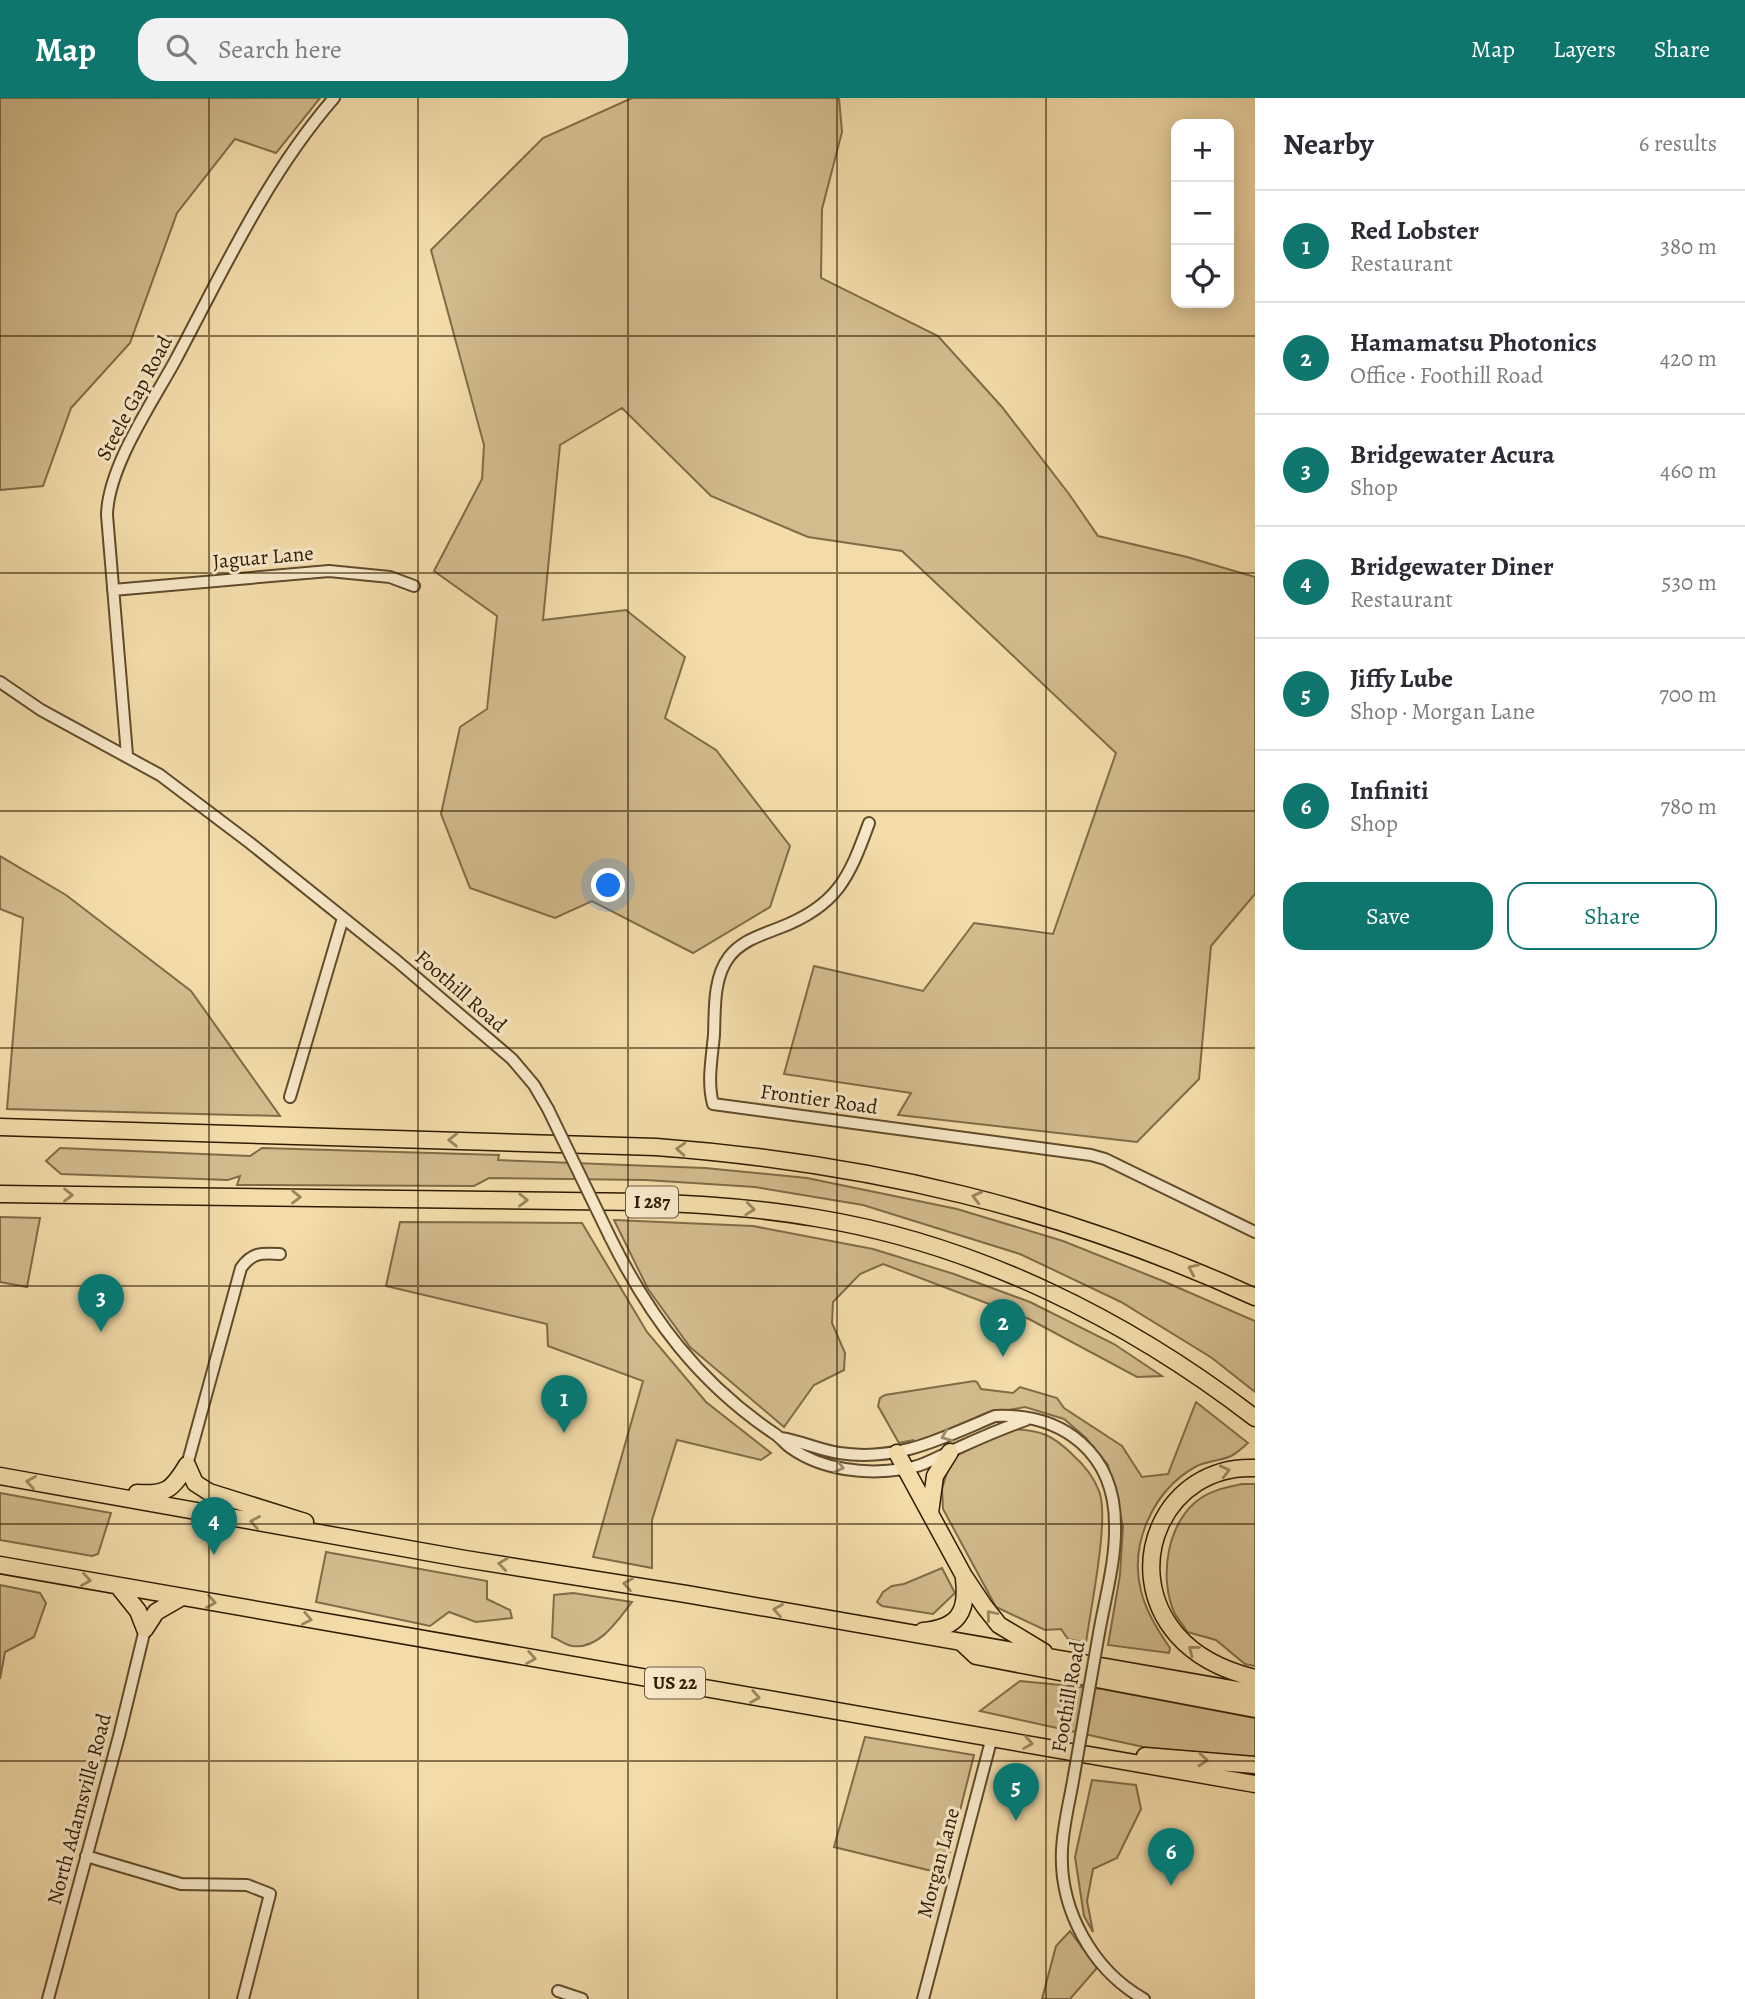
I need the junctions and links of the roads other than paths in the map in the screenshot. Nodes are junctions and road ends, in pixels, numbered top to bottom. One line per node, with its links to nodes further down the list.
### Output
1 (334, 98): 3 (street, Steele Gap Road)
2 (414, 586): 3 (street, Jaguar Lane)
3 (113, 590): 5 (street, Steele Gap Road)
4 (0, 682): 5 (street, Foothill Road)
5 (127, 755): 7 (street, Foothill Road)
6 (869, 823): 11 (street, Frontier Road)
7 (343, 918): 8 (street); 16 (street, Foothill Road, bridge)
8 (290, 1097)
9 (0, 1127): 13 (highway, one-way to 9)
10 (0, 1194): 14 (highway, I 287, one-way to 14)
11 (1255, 1232)
12 (280, 1254): 19 (street)
13 (1255, 1297)
14 (1255, 1418)
15 (1026, 1420): 17 (street, Foothill Road); 18 (street, Foothill Road, one-way to 18); 47 (street, Foothill Road, bridge)
16 (781, 1438): 18 (street, Foothill Road); 21 (street, Foothill Road, one-way to 21)
17 (950, 1452): 21 (street, Foothill Road); 24 (highway)
18 (897, 1453): 21 (highway)
19 (187, 1465): 23 (highway); 25 (highway)
20 (1255, 1468): 34 (highway, one-way to 20)
21 (906, 1469): 24 (highway)
22 (0, 1476): 23 (highway, one-way to 22)
23 (83, 1491): 25 (highway, one-way to 23)
24 (930, 1513): 27 (highway)
25 (347, 1538): 31 (highway, one-way to 25)
26 (0, 1565): 28 (highway, US 22, one-way to 28)
27 (964, 1576): 31 (highway); 33 (highway, one-way to 27)
28 (118, 1586): 29 (highway, US 22); 30 (highway)
29 (182, 1597): 30 (highway); 37 (highway, US 22, one-way to 37)
30 (145, 1629): 41 (street, North Adamsville Road)
31 (904, 1633): 32 (highway)
32 (961, 1642): 33 (highway); 36 (highway)
33 (1054, 1658): 35 (highway)
34 (1255, 1678)
35 (1255, 1693)
36 (1255, 1709)
37 (992, 1737): 38 (highway, US 22, one-way to 38); 46 (street, Morgan Lane)
38 (1111, 1758): 39 (highway, one-way to 39); 40 (highway, US 22)
39 (1255, 1765)
40 (1255, 1784)
41 (86, 1856): 43 (street, North Adamsville Road); 44 (street)
42 (558, 1991): 45 (street)
43 (48, 1999)
44 (243, 1999)
45 (582, 1999)
46 (923, 1999)
47 (1144, 1999)

